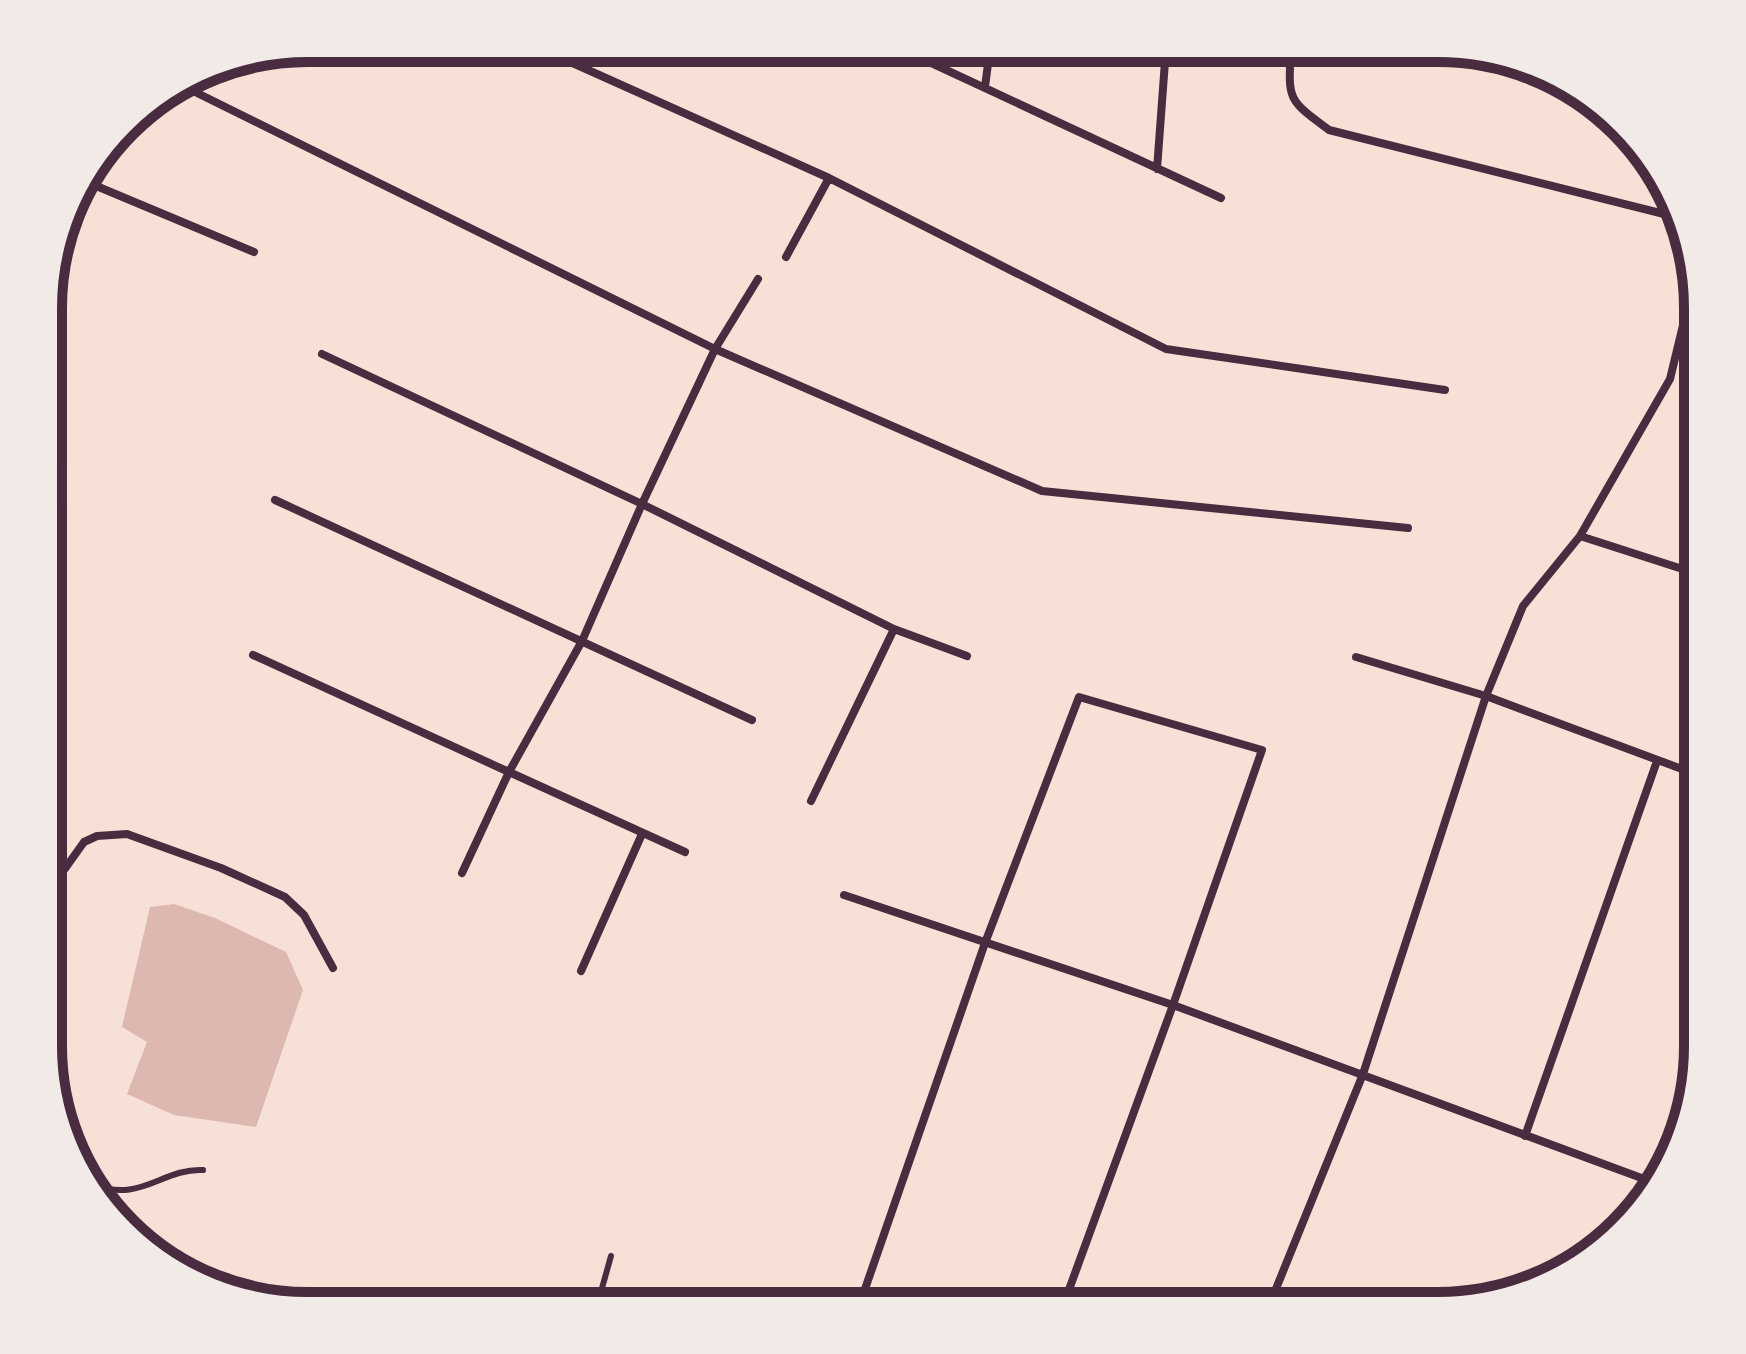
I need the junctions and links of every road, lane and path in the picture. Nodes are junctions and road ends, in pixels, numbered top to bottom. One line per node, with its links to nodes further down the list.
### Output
1 (571, 62): 9 (street)
2 (931, 63): 6 (street)
3 (988, 63): 6 (street)
4 (1165, 63): 8 (street)
5 (1291, 63): 12 (street)
6 (985, 87): 8 (street)
7 (193, 91): 17 (street)
8 (1157, 169): 11 (street)
9 (829, 178): 14 (street); 19 (street)
10 (95, 185): 13 (street)
11 (1221, 198)
12 (1665, 214)
13 (254, 252)
14 (786, 257)
15 (758, 279): 17 (street)
16 (1684, 321): 23 (street)
17 (715, 349): 21 (street); 22 (street)
18 (322, 354): 21 (street)
19 (1445, 390)
20 (275, 500): 26 (street)
21 (642, 504): 25 (street); 26 (street)
22 (1408, 528)
23 (1580, 536): 24 (street); 30 (street)
24 (1684, 569)
25 (894, 629): 28 (street); 35 (street)
26 (582, 641): 31 (street); 34 (street)
27 (253, 655): 34 (street)
28 (967, 656)
29 (1356, 657): 30 (street)
30 (1486, 696): 32 (street); 45 (street)
31 (752, 720)
32 (1657, 761): 33 (street); 46 (street)
33 (1683, 770)
34 (509, 772): 36 (street); 39 (street)
35 (811, 801)
36 (642, 834): 37 (street); 43 (street)
37 (685, 852)
38 (63, 871): 42 (street)
39 (462, 873)
40 (844, 895): 41 (street)
41 (985, 943): 44 (street); 44 (street); 51 (street)
42 (333, 968)
43 (581, 971)
44 (1173, 1005): 45 (street); 53 (street)
45 (1363, 1074): 46 (street); 54 (street)
46 (1525, 1136): 48 (street)
47 (203, 1170): 49 (lane)
48 (1645, 1179)
49 (108, 1189)
50 (611, 1256): 52 (lane)
51 (865, 1289)
52 (601, 1291)
53 (1068, 1292)
54 (1275, 1292)

